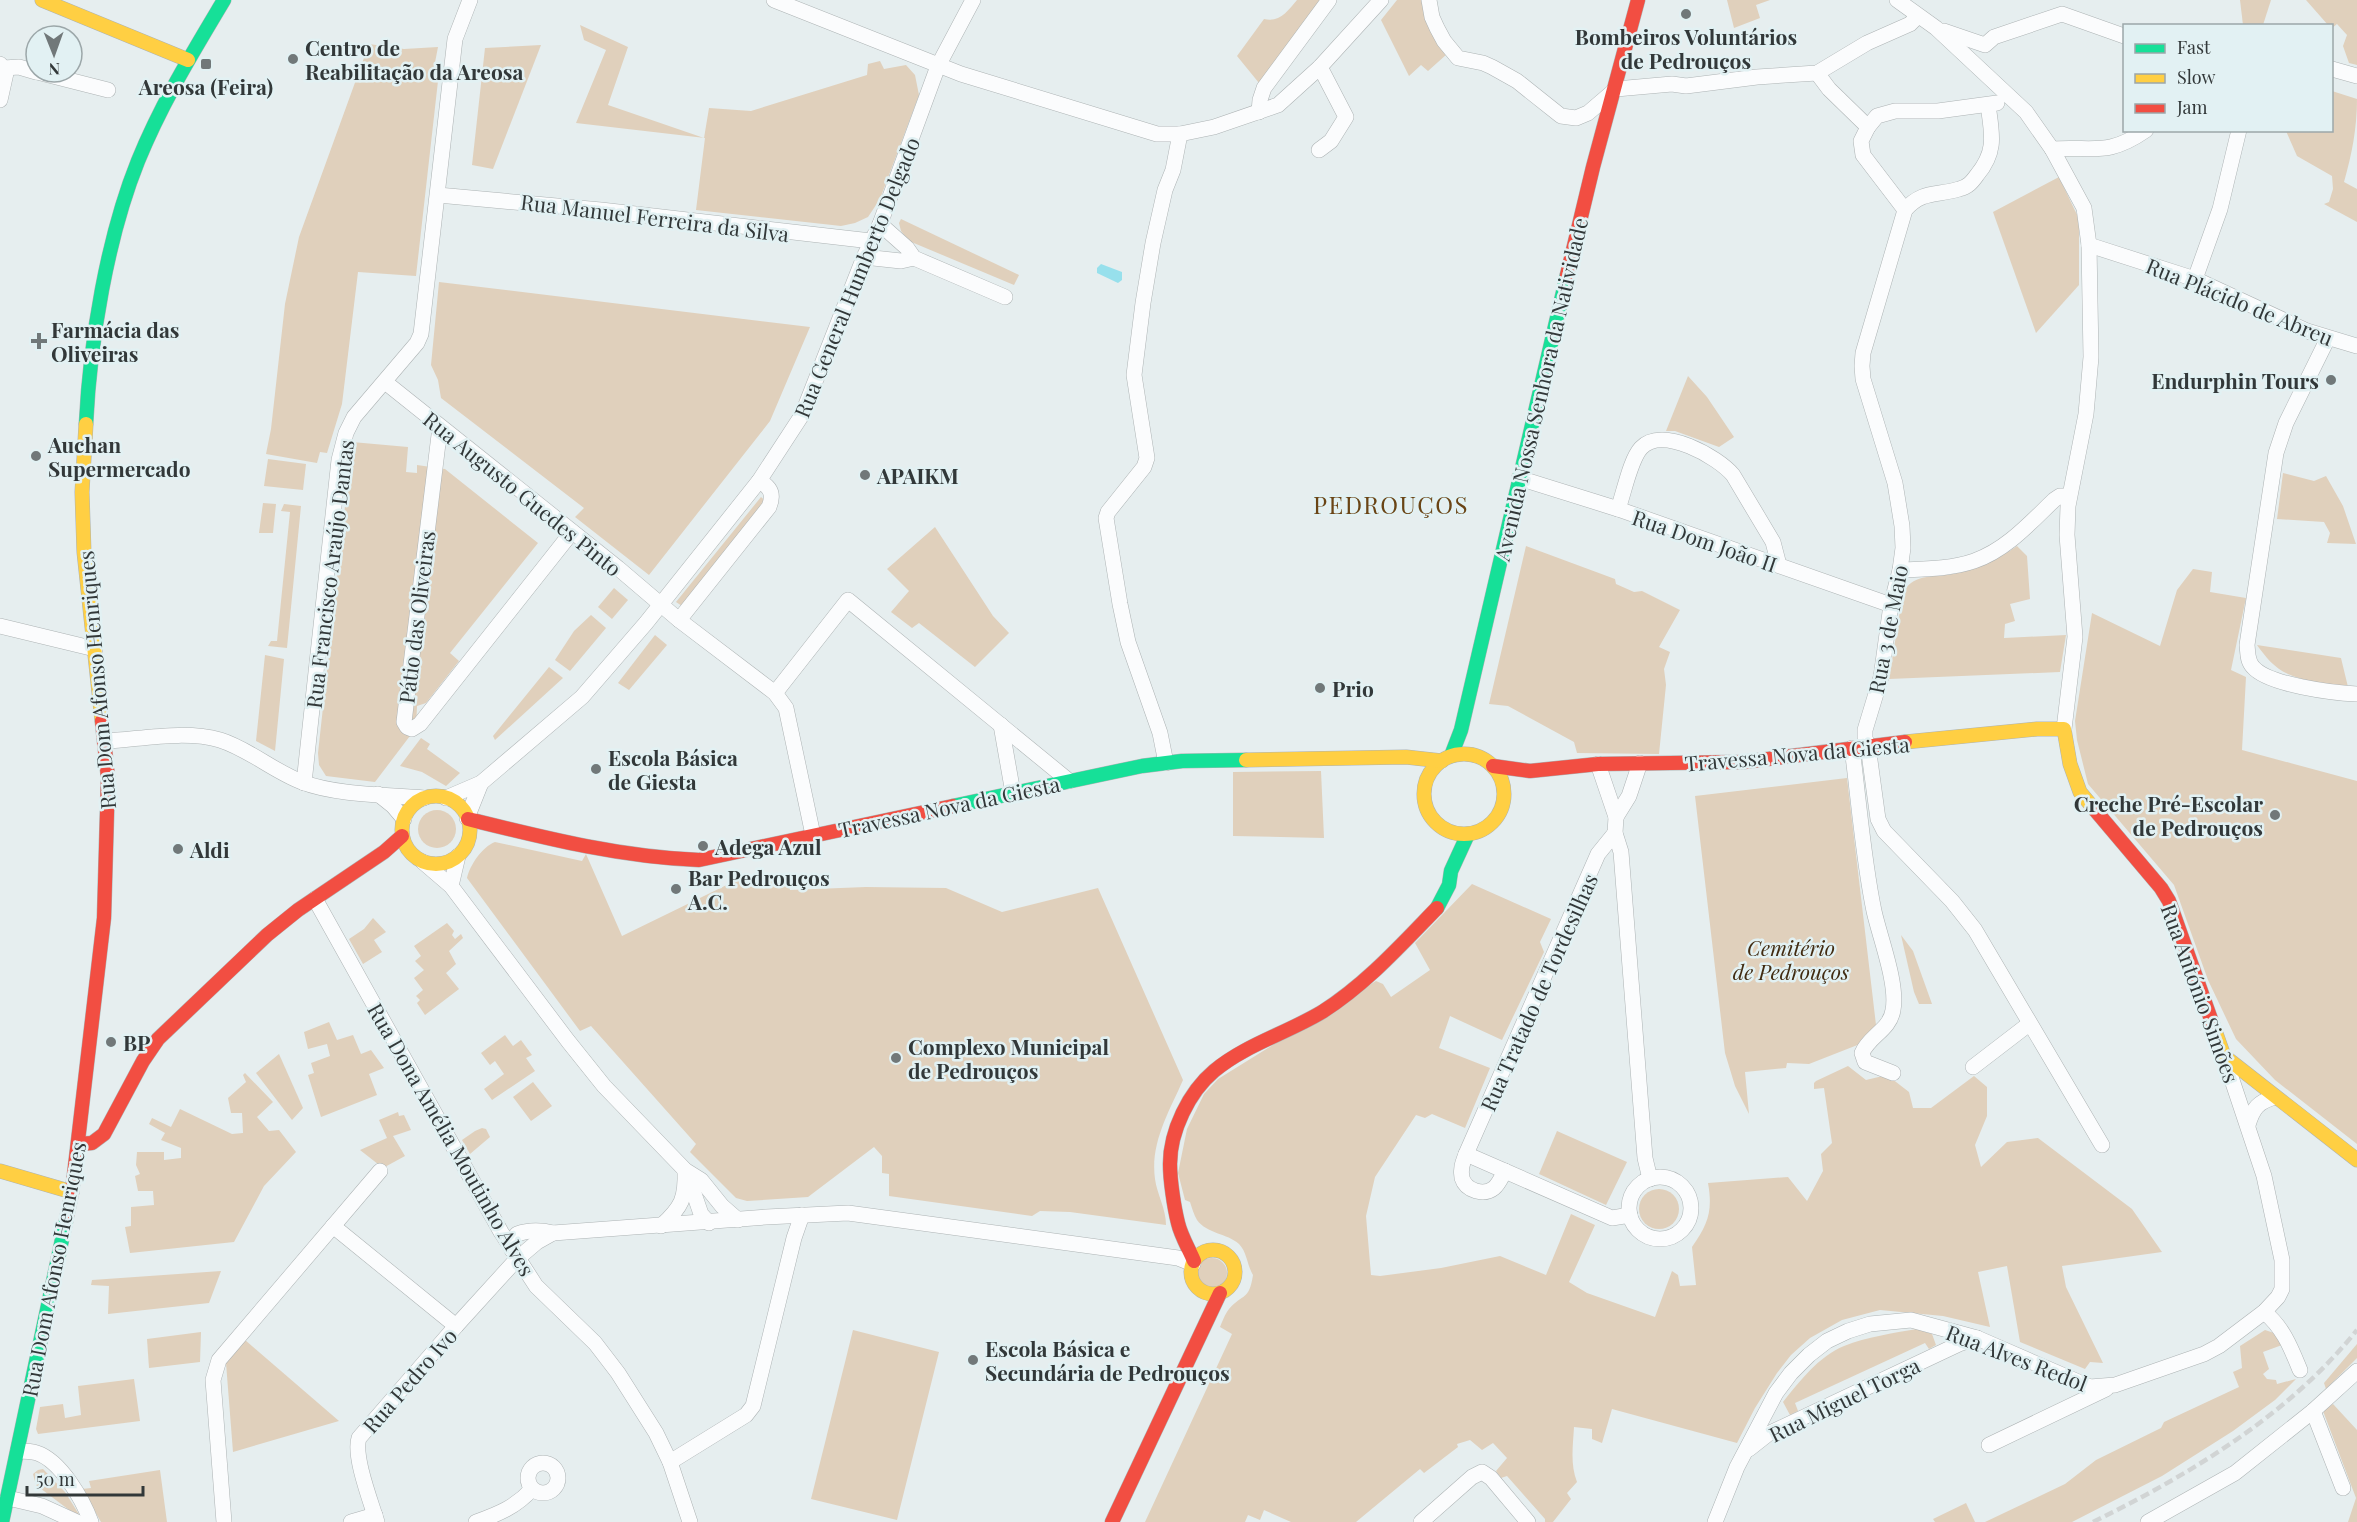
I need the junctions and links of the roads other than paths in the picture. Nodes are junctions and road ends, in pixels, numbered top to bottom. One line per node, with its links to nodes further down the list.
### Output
1 (42, 0): 16 (street)
2 (224, 0): 16 (street, Rua Dom Afonso Henriques)
3 (470, 0): 37 (street, Rua Francisco Araújo Dantas)
4 (774, 0): 18 (street)
5 (973, 0): 18 (street, Rua General Humberto Delgado)
6 (1329, 0): 30 (street)
7 (1381, 0): 19 (street)
8 (1429, 0): 25 (street)
9 (1638, 0): 15 (street, Avenida Nossa Senhora da Natividade)
10 (1646, 0): 15 (street, Avenida Nossa Senhora da Natividade)
11 (1897, 0): 12 (street, Rua António Simões)
12 (1915, 14): 13 (street, Rua António Simões); 22 (street)
13 (1936, 28): 14 (street); 27 (street, Rua António Simões)
14 (2123, 36)
15 (1626, 50): 25 (street, Avenida Nossa Senhora da Natividade)
16 (188, 60): 61 (street, Rua Dom Afonso Henriques)
17 (2, 66): 20 (street); 28 (street)
18 (938, 66): 34 (street); 39 (street, Rua General Humberto Delgado)
19 (1320, 67): 30 (street); 36 (street)
20 (24, 68)
21 (2333, 70): 23 (street)
22 (1817, 73): 25 (street); 31 (street)
23 (2357, 76)
24 (84, 84): 26 (street)
25 (1616, 89): 50 (street, Avenida Nossa Senhora da Natividade)
26 (108, 90)
27 (2008, 97): 29 (street); 35 (street, Rua António Simões)
28 (0, 100)
29 (1988, 105): 31 (street); 38 (street)
30 (1259, 112): 34 (street)
31 (1868, 127): 38 (street)
32 (2142, 132): 35 (street)
33 (2239, 132): 44 (street)
34 (1180, 134): 73 (street)
35 (2052, 149): 41 (street, Rua António Simões)
36 (1319, 150)
37 (438, 195): 40 (street, Rua Manuel Ferreira da Silva); 48 (street, Rua Francisco Araújo Dantas)
38 (1905, 210): 56 (street, Rua 3 de Maio)
39 (880, 224): 40 (street, Rua General Humberto Delgado); 43 (street)
40 (871, 241): 42 (street, Rua General Humberto Delgado)
41 (2089, 245): 44 (street, Rua Plácido de Abreu); 52 (street, Rua António Simões)
42 (864, 257): 43 (street); 51 (street, Rua General Humberto Delgado)
43 (914, 258): 45 (street)
44 (2195, 279): 46 (street, Rua Plácido de Abreu)
45 (1005, 297)
46 (2328, 338): 47 (street, Rua Plácido de Abreu); 63 (street)
47 (2357, 346)
48 (385, 382): 49 (street, Rua Augusto Guedes Pinto); 79 (street, Rua Francisco Araújo Dantas)
49 (440, 427): 54 (street, Rua Augusto Guedes Pinto); 54 (street, Pátio das Oliveiras)
50 (1519, 478): 53 (street, Rua Dom João II); 66 (street, Avenida Nossa Senhora da Natividade)
51 (759, 481): 57 (street, Rua General Humberto Delgado); 59 (street)
52 (2068, 496): 56 (street); 65 (street, Rua António Simões)
53 (1618, 509): 55 (street, Rua Dom João II); 55 (street)
54 (572, 532): 57 (street, Rua Augusto Guedes Pinto)
55 (1779, 565): 58 (street, Rua Dom João II)
56 (1900, 570): 58 (street, Rua 3 de Maio)
57 (661, 604): 59 (street, Rua Augusto Guedes Pinto); 80 (street, Rua General Humberto Delgado)
58 (1891, 605): 68 (street, Rua 3 de Maio)
59 (679, 620): 62 (street, Rua Augusto Guedes Pinto)
60 (0, 626): 61 (street)
61 (96, 649): 67 (street, Rua Dom Afonso Henriques)
62 (775, 693): 64 (street); 95 (street)
63 (2357, 694)
64 (1001, 725): 78 (street); 82 (street)
65 (2064, 729): 68 (street, Travessa Nova da Giesta); 103 (street, Rua António Simões)
66 (1461, 730): 70 (street); 72 (street, Avenida Nossa Senhora da Natividade)
67 (106, 741): 79 (street); 108 (street, Rua Dom Afonso Henriques)
68 (1868, 746): 69 (street, Travessa Nova da Giesta); 102 (street, Rua 3 de Maio)
69 (1852, 748): 74 (street, Travessa Nova da Giesta); 105 (street)
70 (1472, 755): 72 (street); 76 (street)
71 (1406, 757): 72 (street, Travessa Nova da Giesta); 73 (street, Travessa Nova da Giesta); 81 (street)
72 (1446, 759): 81 (street)
73 (1166, 763): 78 (street, Travessa Nova da Giesta)
74 (1641, 763): 75 (street, Travessa Nova da Giesta); 87 (street, Rua Tratado de Tordesilhas)
75 (1598, 764): 77 (street, Travessa Nova da Giesta); 87 (street, Rua Tratado de Tordesilhas)
76 (1493, 766): 77 (street, Travessa Nova da Giesta); 86 (street)
77 (1530, 771): 86 (street)
78 (1069, 781): 82 (street, Travessa Nova da Giesta)
79 (304, 783): 83 (street)
80 (481, 783): 85 (street, Rua General Humberto Delgado); 88 (street, Rua General Humberto Delgado)
81 (1424, 786): 91 (street)
82 (1013, 793): 95 (street, Travessa Nova da Giesta)
83 (378, 794): 84 (street); 89 (street)
84 (424, 798): 85 (street); 89 (street)
85 (446, 798): 88 (street)
86 (1503, 801): 94 (street)
87 (1616, 817): 92 (street, Rua Tratado de Tordesilhas)
88 (468, 818): 90 (street, Travessa Nova da Giesta); 93 (street)
89 (404, 819): 96 (street)
90 (497, 826): 93 (street); 95 (street, Travessa Nova da Giesta)
91 (1440, 827): 94 (street); 99 (street)
92 (1615, 833): 110 (street, Rua Tratado de Tordesilhas); 116 (street, Rua Tratado de Tordesilhas)
93 (470, 834): 97 (street)
94 (1468, 834): 99 (street)
95 (813, 835)
96 (404, 841): 98 (street); 101 (street)
97 (458, 856): 98 (street); 100 (street)
98 (423, 862): 100 (street)
99 (1451, 871): 118 (street)
100 (451, 886): 112 (street)
101 (315, 899): 108 (street); 126 (street, Rua Dona Amélia Moutinho Alves)
102 (2029, 1024): 104 (street); 109 (street, Rua 3 de Maio)
103 (2224, 1056): 106 (street); 107 (street, Rua António Simões)
104 (1973, 1067)
105 (1893, 1073)
106 (2275, 1097): 107 (street, Rua António Simões); 111 (street)
107 (2248, 1125): 130 (street, Rua António Simões)
108 (79, 1144): 117 (street, Rua Dom Afonso Henriques)
109 (2102, 1145)
110 (1466, 1154): 115 (street); 115 (street, Rua Tratado de Tordesilhas)
111 (2357, 1160)
112 (685, 1170): 121 (street); 122 (street); 124 (street)
113 (0, 1171): 117 (street)
114 (380, 1171): 123 (street)
115 (1504, 1171): 120 (street)
116 (1650, 1179): 120 (street); 120 (street)
117 (72, 1192): 139 (street, Rua Dom Afonso Henriques)
118 (1178, 1211): 125 (street); 127 (street)
119 (802, 1215): 121 (street); 127 (street); 141 (street)
120 (1630, 1215)
121 (738, 1220): 122 (street)
122 (709, 1223): 124 (street)
123 (333, 1226): 131 (street); 150 (street)
124 (662, 1226): 126 (street, Rua Pedro Ivo)
125 (1216, 1251): 127 (street); 129 (street)
126 (514, 1255): 131 (street, Rua Pedro Ivo); 141 (street, Rua Dona Amélia Moutinho Alves)
127 (1193, 1262): 128 (street)
128 (1202, 1291): 129 (street); 132 (street)
129 (1220, 1293): 132 (street)
130 (2264, 1312): 134 (street); 136 (street, Rua Alves Redol)
131 (456, 1326): 146 (street, Rua Pedro Ivo)
132 (1203, 1328): 154 (street)
133 (1977, 1338): 136 (street, Rua Alves Redol); 140 (street, Rua Miguel Torga); 140 (street, Rua Alves Redol)
134 (2300, 1370)
135 (2357, 1371): 137 (street)
136 (2115, 1385): 138 (street)
137 (2313, 1411): 144 (street); 158 (street)
138 (1989, 1444)
139 (18, 1450): 142 (street, Rua Dom Afonso Henriques); 149 (street)
140 (1746, 1450): 157 (street, Rua Alves Redol)
141 (670, 1462): 153 (street, Rua Dona Amélia Moutinho Alves)
142 (7, 1470): 145 (street, Rua Dom Afonso Henriques)
143 (532, 1488): 152 (street)
144 (2343, 1488)
145 (8, 1498): 147 (street, Rua Dom Afonso Henriques); 148 (street)
146 (376, 1519): 151 (street)
147 (2, 1522)
148 (77, 1522)
149 (91, 1522)
150 (224, 1522)
151 (351, 1522)
152 (476, 1522)
153 (690, 1522)
154 (1112, 1522)
155 (1421, 1522): 156 (street)
156 (1528, 1522)
157 (1715, 1522)
158 (2148, 1522)

